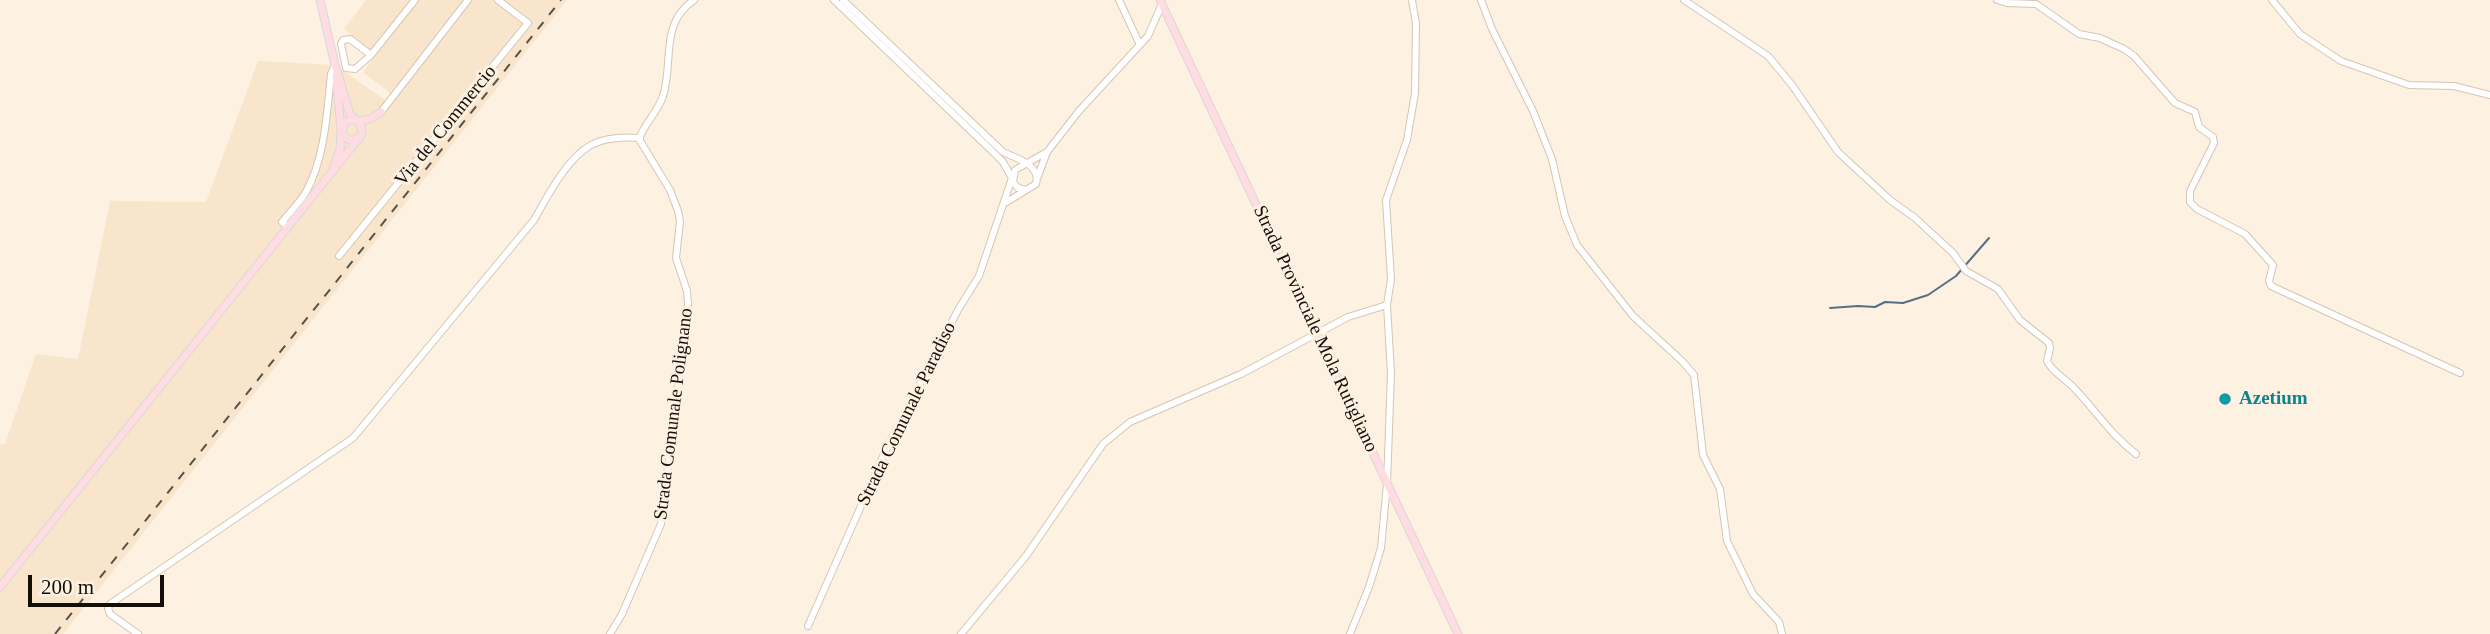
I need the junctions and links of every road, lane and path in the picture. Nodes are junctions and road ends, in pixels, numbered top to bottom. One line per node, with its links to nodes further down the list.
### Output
1 (320, 0): 17 (main road)
2 (415, 0): 16 (street)
3 (468, 0): 19 (street)
4 (499, 0): 32 (street, Via del Commercio)
5 (695, 0): 23 (street)
6 (834, 0): 28 (street)
7 (843, 0): 25 (street)
8 (1119, 0): 15 (street)
9 (1412, 0): 33 (street)
10 (1481, 0): 45 (street)
11 (1684, 0): 36 (street)
12 (1997, 0): 35 (street)
13 (2272, 0): 18 (street)
14 (1161, 2): 15 (street); 34 (main road, Strada Provinciale Mola Rutigliano)
15 (1140, 44): 24 (street)
16 (371, 55): 16 (street)
17 (335, 65): 20 (main road); 21 (main road); 31 (street)
18 (2490, 95)
19 (381, 112): 20 (main road); 22 (main road)
20 (355, 120): 21 (main road); 22 (main road)
21 (341, 130): 22 (main road); 27 (main road)
22 (359, 137): 27 (main road)
23 (640, 138): 40 (street); 41 (street, Strada Comunale Polignano)
24 (1047, 152): 25 (street); 26 (street)
25 (1026, 165): 26 (street); 28 (street)
26 (1038, 176): 29 (street)
27 (328, 177): 31 (main road)
28 (1012, 178): 29 (street); 30 (street, Strada Comunale Paradiso)
29 (1026, 190): 30 (street)
30 (1005, 204): 39 (street, Strada Comunale Paradiso)
31 (288, 227): 38 (main road)
32 (339, 256)
33 (1387, 305): 34 (street); 37 (street)
34 (1317, 333): 37 (main road, Strada Provinciale Mola Rutigliano); 42 (street)
35 (2460, 373)
36 (2136, 454)
37 (1387, 484): 43 (street); 44 (main road, Strada Provinciale Mola Rutigliano)
38 (0, 587)
39 (808, 625)
40 (138, 634)
41 (610, 634)
42 (961, 634)
43 (1350, 634)
44 (1458, 634)
45 (1782, 634)

